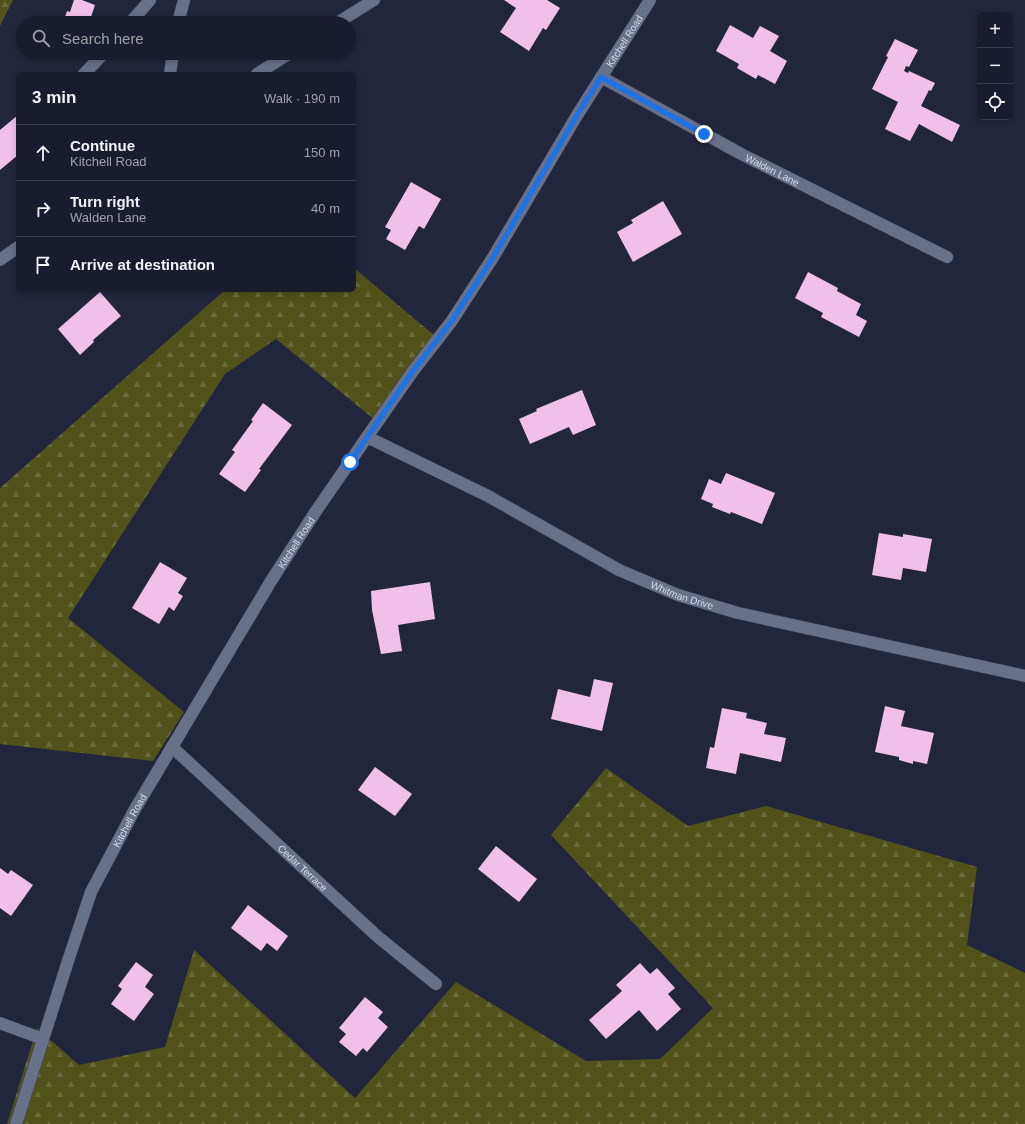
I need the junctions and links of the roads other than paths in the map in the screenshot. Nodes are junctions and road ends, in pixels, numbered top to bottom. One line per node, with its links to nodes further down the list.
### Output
1 (150, 0): 5 (street)
2 (184, 0): 6 (street)
3 (374, 0): 7 (street)
4 (650, 0): 14 (street, Kitchell Road)
5 (136, 16)
6 (180, 16)
7 (348, 16)
8 (97, 60): 11 (street)
9 (173, 60): 12 (street)
10 (279, 60): 13 (street)
11 (86, 72)
12 (170, 72)
13 (259, 72)
14 (601, 77): 16 (street, Walden Lane); 18 (street, Kitchell Road)
15 (16, 248): 17 (street)
16 (946, 258)
17 (0, 260)
18 (367, 437): 19 (street, Whitman Drive); 20 (street, Kitchell Road)
19 (1025, 676)
20 (172, 747): 21 (street, Cedar Terrace); 23 (street, Kitchell Road)
21 (436, 984)
22 (0, 1023): 23 (street)
23 (43, 1039): 24 (street, Kitchell Road)
24 (16, 1124)

